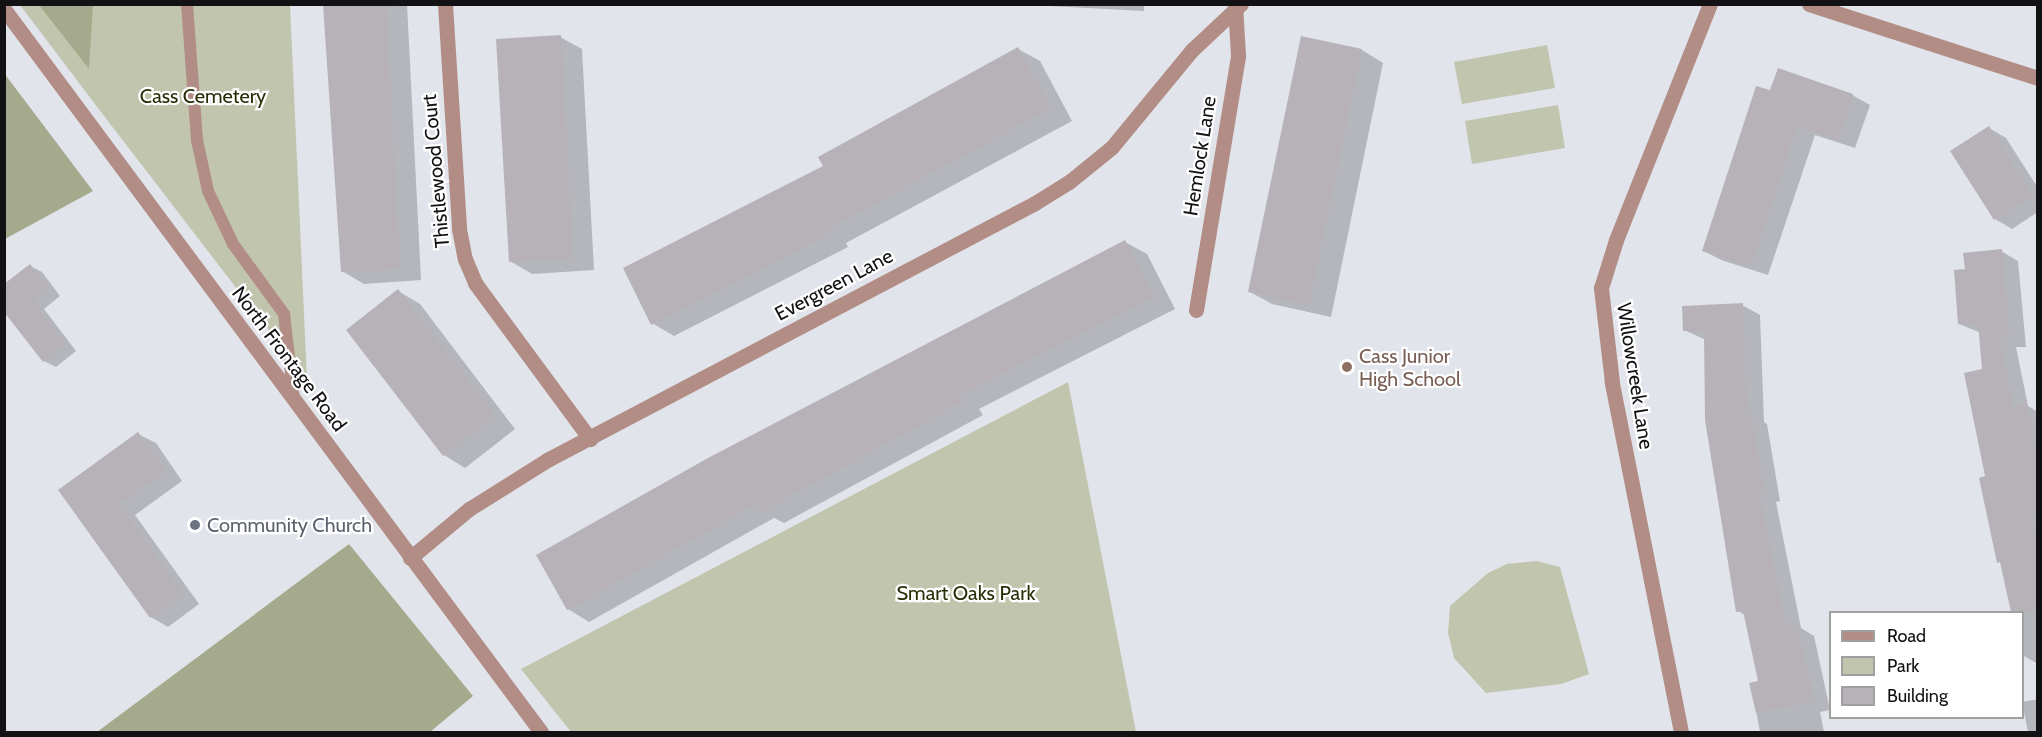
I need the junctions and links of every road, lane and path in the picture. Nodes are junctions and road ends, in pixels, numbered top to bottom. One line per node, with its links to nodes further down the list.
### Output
1 (188, 4): 9 (lane)
2 (445, 4): 10 (street, Thistlewood Court)
3 (1710, 4): 13 (street, Willowcreek Lane)
4 (1809, 4): 7 (street)
5 (1238, 5): 8 (street, Hemlock Lane); 10 (street, Evergreen Lane)
6 (4, 9): 9 (street, North Frontage Road)
7 (2037, 78)
8 (1196, 310)
9 (294, 399): 11 (street, North Frontage Road)
10 (590, 438): 11 (street, Evergreen Lane)
11 (410, 558): 12 (street, North Frontage Road)
12 (541, 732)
13 (1681, 732)

